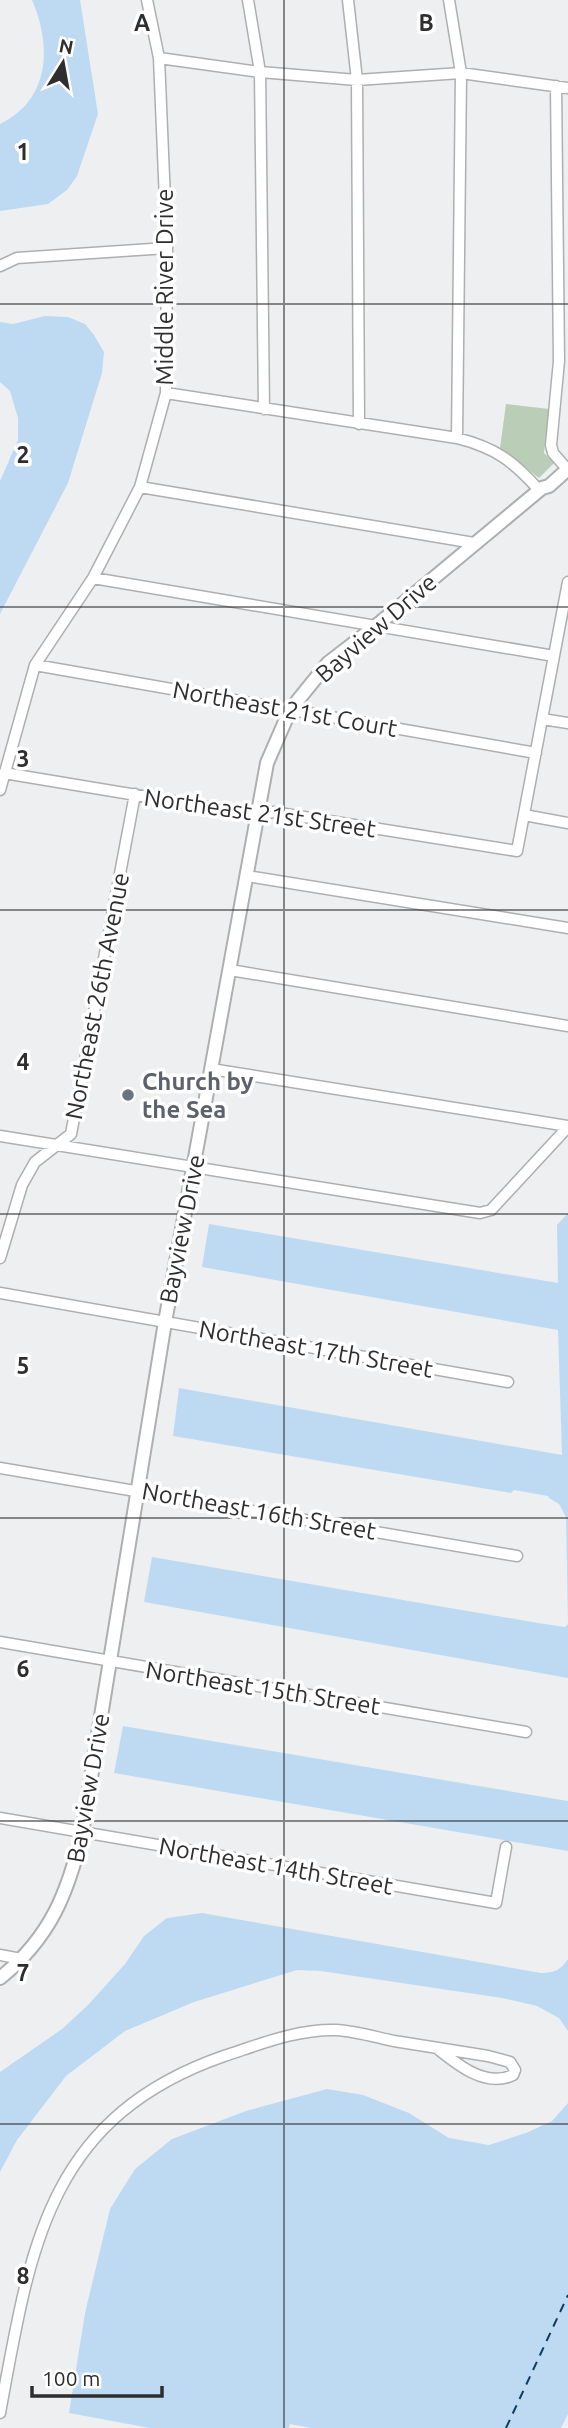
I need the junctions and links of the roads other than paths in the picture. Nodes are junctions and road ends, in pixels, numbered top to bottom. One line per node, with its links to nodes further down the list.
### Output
1 (147, 0): 5 (street, Middle River Drive)
2 (248, 0): 6 (street)
3 (348, 0): 8 (street)
4 (449, 0): 7 (street)
5 (159, 58): 6 (street); 11 (street, Middle River Drive)
6 (260, 72): 8 (street); 14 (street)
7 (461, 73): 8 (street); 9 (street); 16 (street)
8 (357, 80): 15 (street)
9 (556, 86): 10 (street); 17 (street)
10 (568, 88)
11 (167, 248): 12 (street); 13 (street, Middle River Drive)
12 (0, 266)
13 (166, 393): 14 (street); 18 (street, Middle River Drive)
14 (264, 409): 15 (street)
15 (359, 424): 16 (street)
16 (457, 438): 19 (street)
17 (567, 467): 19 (street, Bayview Drive)
18 (140, 487): 20 (street); 21 (street, Middle River Drive)
19 (540, 489): 20 (street, Bayview Drive)
20 (474, 543): 24 (street, Bayview Drive)
21 (93, 578): 24 (street); 26 (street, Middle River Drive)
22 (568, 582): 23 (street)
23 (564, 623): 25 (street)
24 (376, 626): 25 (street); 27 (street, Bayview Drive)
25 (554, 656): 28 (street)
26 (35, 665): 27 (street, Northeast 21st Court); 31 (street, Middle River Drive)
27 (290, 710): 30 (street, Northeast 21st Court); 34 (street, Bayview Drive)
28 (542, 719): 29 (street); 30 (street)
29 (568, 723)
30 (536, 753): 35 (street)
31 (4, 773): 32 (street, Middle River Drive); 33 (street, Northeast 21st Street)
32 (0, 790)
33 (135, 794): 34 (street, Northeast 21st Street); 44 (street, Northeast 26th Avenue)
34 (257, 815): 35 (street, Northeast 21st Street); 37 (street, Bayview Drive)
35 (524, 815): 36 (street)
36 (568, 823)
37 (247, 876): 38 (street); 39 (street, Bayview Drive)
38 (568, 928)
39 (229, 970): 40 (street); 41 (street, Bayview Drive)
40 (568, 1026)
41 (211, 1069): 42 (street); 45 (street, Bayview Drive)
42 (568, 1127): 45 (street)
43 (0, 1136): 44 (street)
44 (54, 1146): 45 (street); 46 (street, Northeast 26th Avenue)
45 (194, 1166): 48 (street, Bayview Drive)
46 (0, 1258)
47 (0, 1293): 48 (street, Northeast 17th Street)
48 (165, 1322): 49 (street, Northeast 17th Street); 51 (street, Bayview Drive)
49 (508, 1382)
50 (0, 1468): 51 (street, Northeast 16th Street)
51 (138, 1490): 52 (street, Northeast 16th Street); 54 (street, Bayview Drive)
52 (517, 1556)
53 (0, 1643): 54 (street, Northeast 15th Street)
54 (110, 1663): 55 (street, Northeast 15th Street); 57 (street, Bayview Drive)
55 (526, 1732)
56 (0, 1818): 57 (street, Northeast 14th Street)
57 (82, 1833): 58 (street, Northeast 14th Street); 60 (street, Bayview Drive)
58 (506, 1847)
59 (0, 1955): 60 (street)
60 (20, 1959): 61 (street, Bayview Drive)
61 (0, 1978)
62 (438, 2049): 62 (street); 64 (street)
63 (0, 2348): 64 (street)
64 (12, 2350): 65 (street)
65 (0, 2413)

